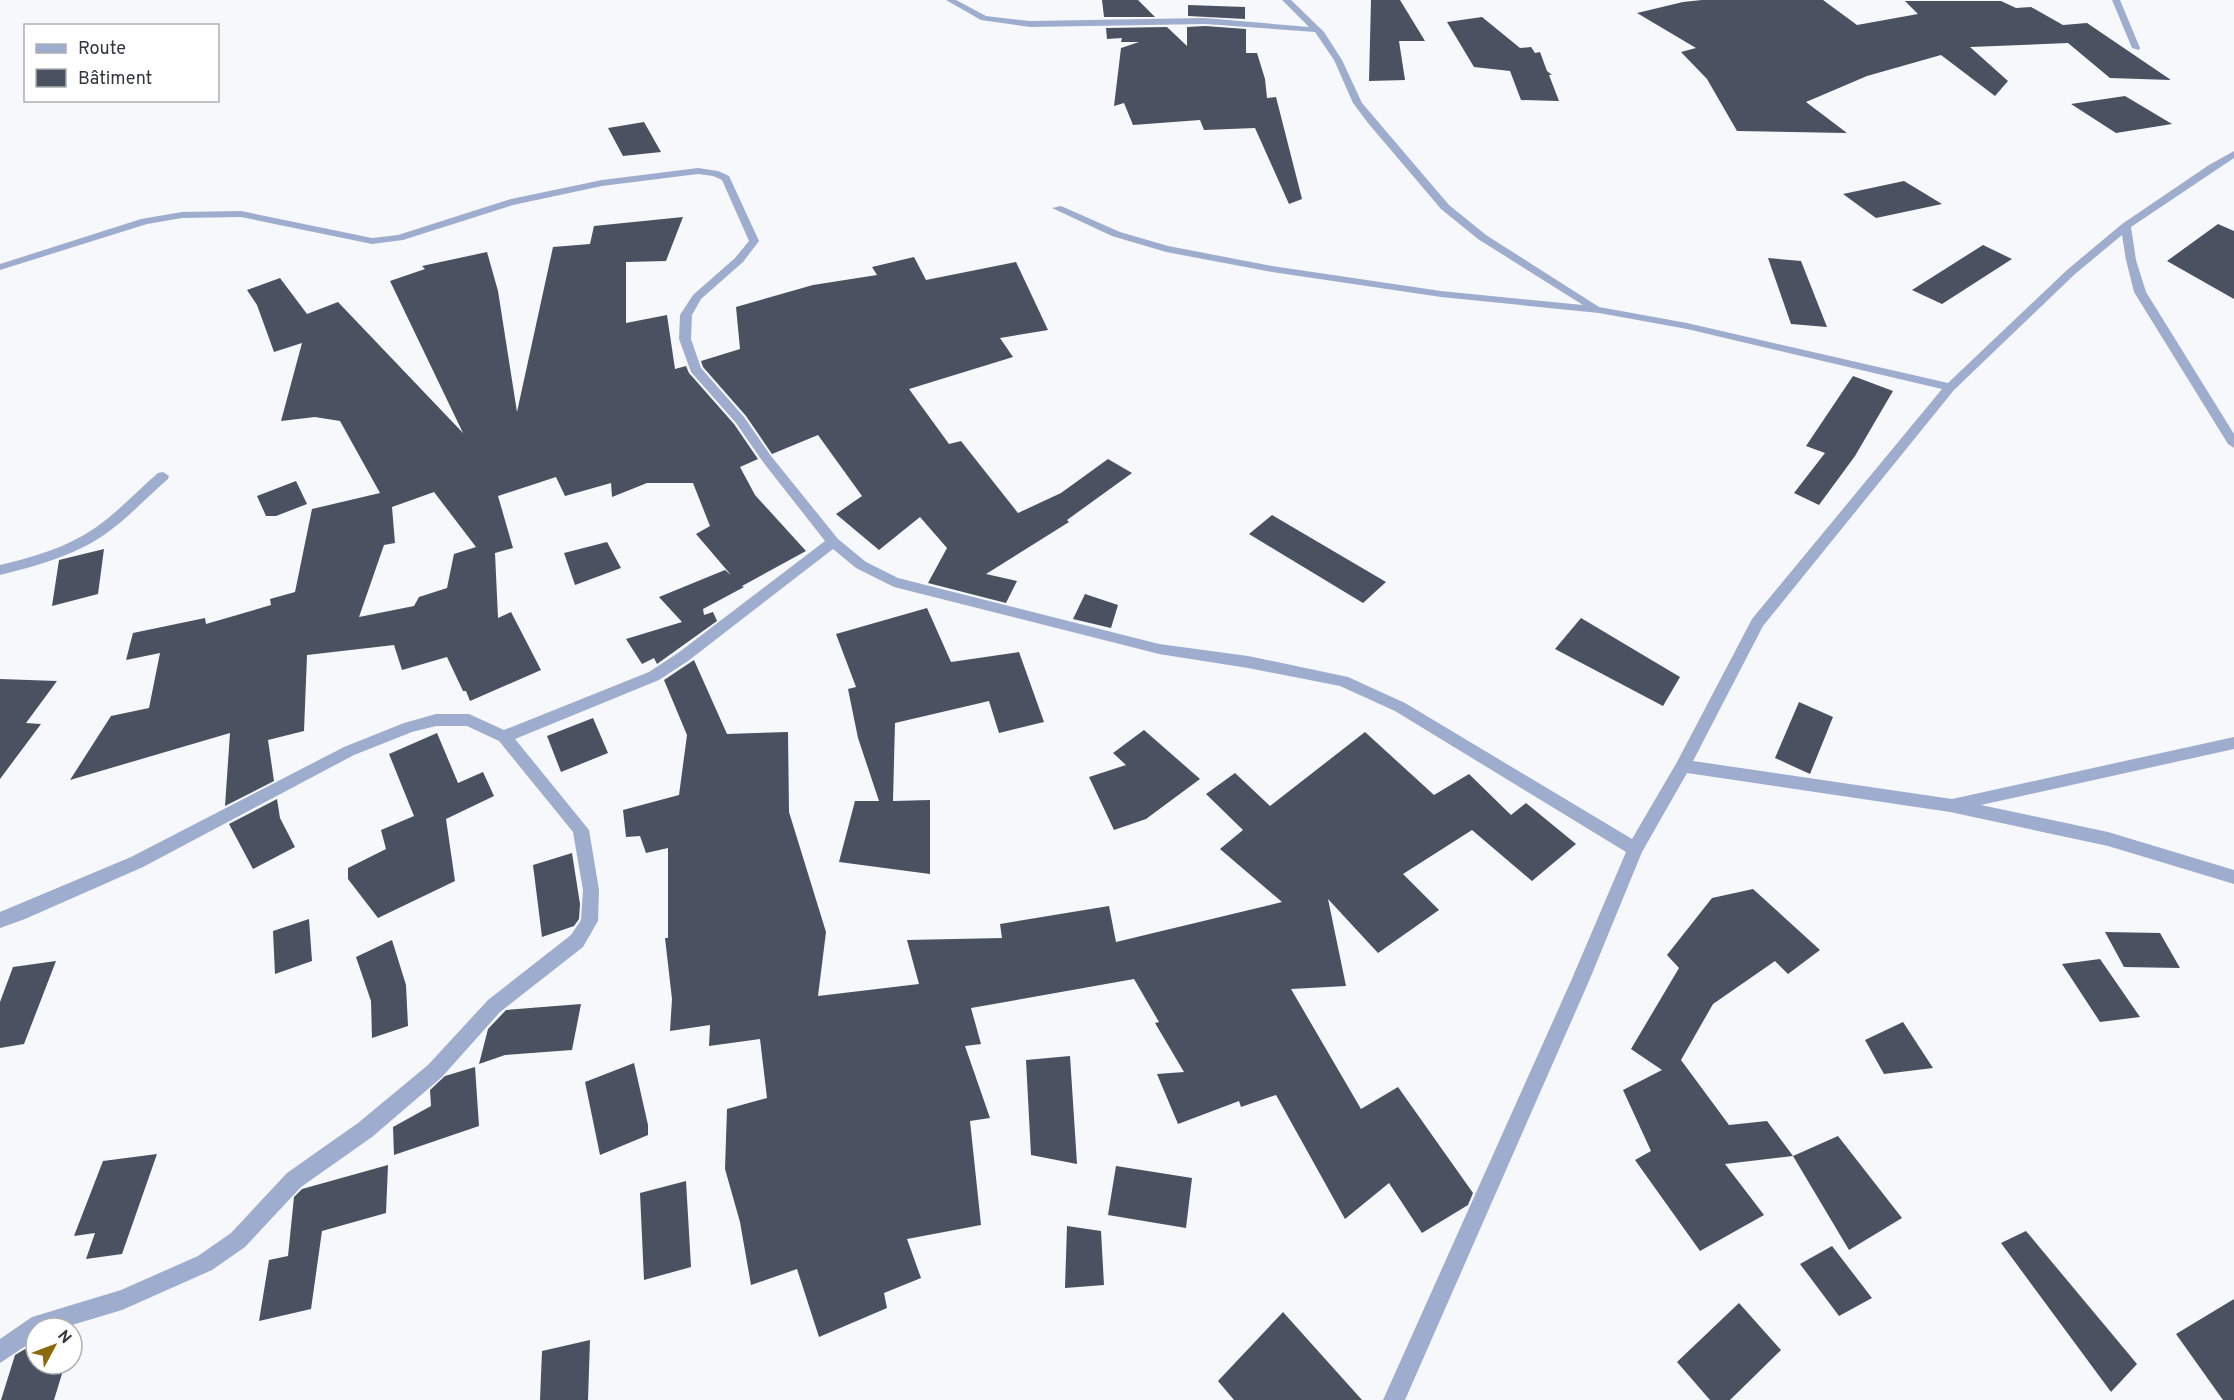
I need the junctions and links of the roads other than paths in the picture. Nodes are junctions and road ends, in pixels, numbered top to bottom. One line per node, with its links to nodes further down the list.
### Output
1 (950, 0): 4 (street)
2 (1286, 0): 4 (street)
3 (2115, 0): 5 (street)
4 (1316, 30): 10 (street)
5 (2136, 48)
6 (2234, 154): 8 (street)
7 (1057, 208): 10 (street)
8 (2126, 226): 11 (street); 12 (street)
9 (0, 267): 14 (street)
10 (1599, 310): 11 (street)
11 (1950, 387): 18 (street)
12 (2234, 444)
13 (163, 476): 15 (street)
14 (833, 542): 16 (street); 20 (street)
15 (0, 570)
16 (504, 737): 22 (street); 23 (street)
17 (2234, 742): 19 (street)
18 (1683, 766): 19 (street); 20 (street)
19 (1950, 805): 21 (street)
20 (1635, 849): 24 (street)
21 (2234, 877)
22 (0, 920)
23 (0, 1352)
24 (1394, 1400)

